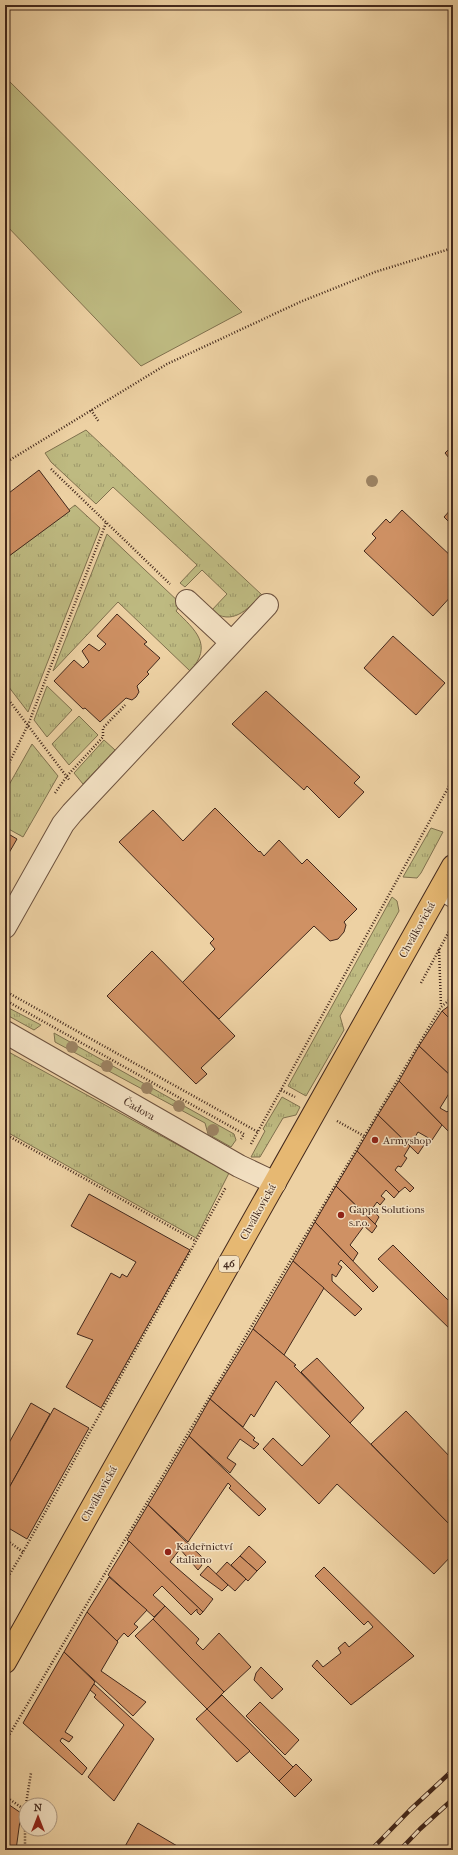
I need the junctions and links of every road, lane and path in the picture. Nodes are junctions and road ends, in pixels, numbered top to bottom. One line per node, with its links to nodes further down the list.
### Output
1 (453, 248): 2 (path)
2 (91, 410): 3 (path); 4 (path)
3 (99, 422)
4 (5, 463)
5 (50, 469): 6 (path)
6 (106, 523): 7 (path); 11 (path)
7 (188, 601): 9 (street)
8 (267, 605): 9 (street)
9 (231, 642): 14 (street)
10 (5, 695): 11 (path)
11 (28, 725): 12 (path); 14 (path)
12 (5, 771)
13 (453, 779): 26 (path)
14 (85, 798): 18 (street)
15 (453, 866): 16 (main road, Chválkovická / 46)
16 (447, 892): 35 (main road, Chválkovická / 46)
17 (453, 924): 19 (path)
18 (5, 927)
19 (440, 949): 20 (path); 24 (path)
20 (421, 983)
21 (5, 991): 29 (path)
22 (453, 997): 24 (path)
23 (5, 1000): 33 (path)
24 (441, 1007): 31 (path)
25 (5, 1032): 33 (street, Čadova)
26 (281, 1090): 27 (path); 29 (path)
27 (297, 1099)
28 (336, 1120): 31 (path)
29 (258, 1132): 32 (path)
30 (5, 1134): 36 (path)
31 (364, 1136): 41 (path)
32 (248, 1148)
33 (230, 1161): 35 (street, Čadova)
34 (229, 1183): 36 (path)
35 (275, 1183): 40 (main road, Chválkovická / 46)
36 (196, 1241): 38 (path)
37 (5, 1539): 38 (path)
38 (24, 1552): 39 (path)
39 (5, 1582)
40 (5, 1662)
41 (5, 1742)
42 (31, 1773): 44 (path)
43 (5, 1796): 45 (path)
44 (27, 1797)
45 (18, 1805)
46 (25, 1837): 47 (path)
47 (25, 1850)

